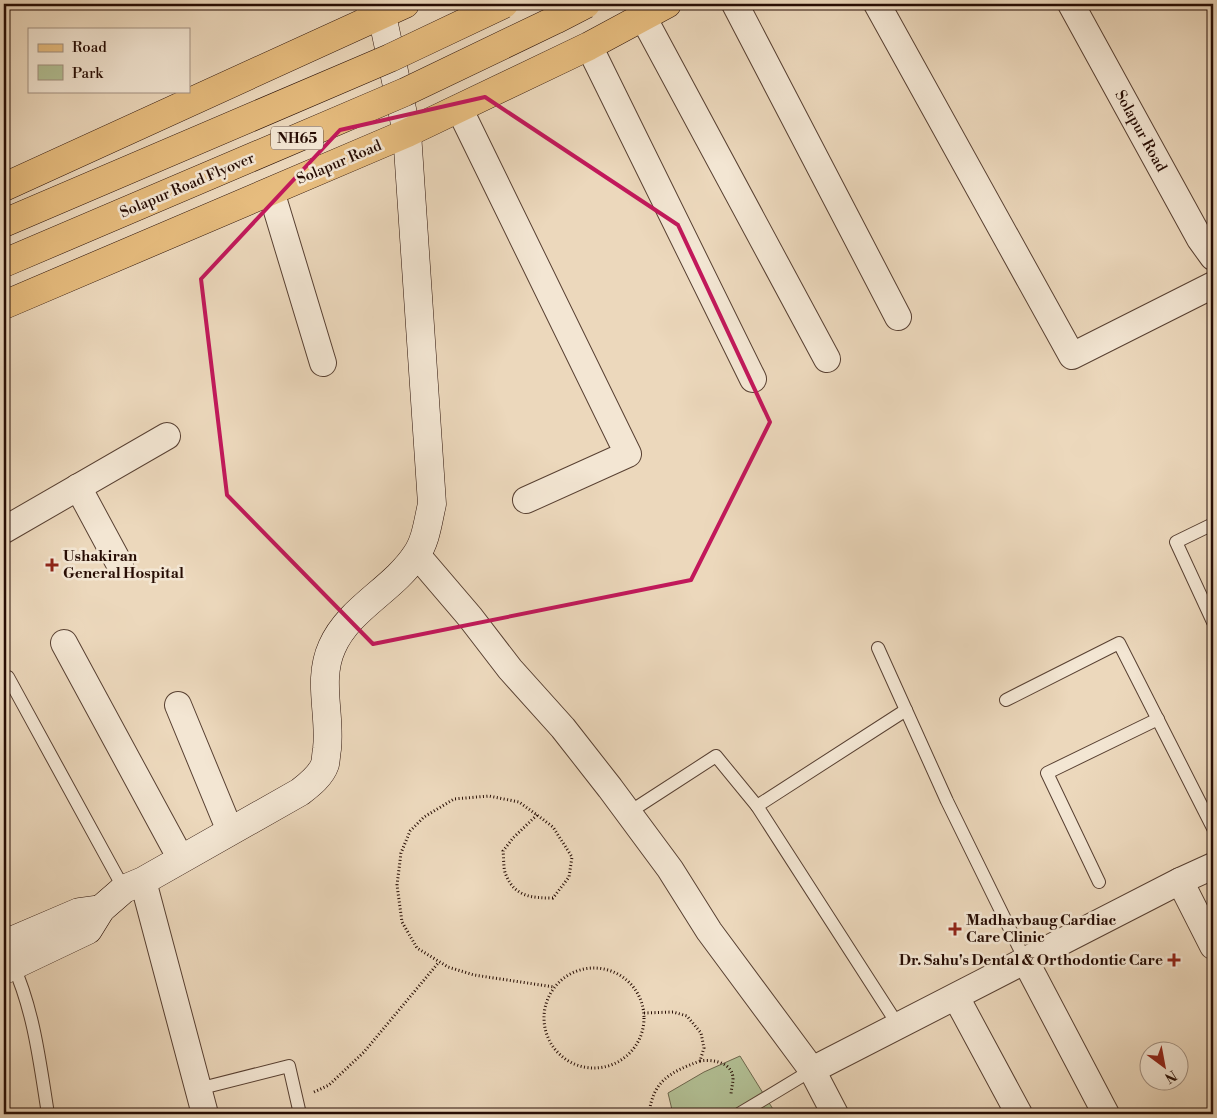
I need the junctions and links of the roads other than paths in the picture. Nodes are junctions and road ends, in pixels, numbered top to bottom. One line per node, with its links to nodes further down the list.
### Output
1 (504, 4): 14 (main road, NH65, bridge)
2 (586, 4): 16 (main road, Solapur Road Flyover / NH65, bridge)
3 (667, 4): 8 (main road, Solapur Road)
4 (735, 4): 19 (street)
5 (877, 4): 17 (street)
6 (1071, 4): 15 (street, Solapur Road)
7 (385, 6): 11 (street); 12 (main road)
8 (643, 17): 9 (main road, Solapur Road); 20 (street)
9 (589, 46): 10 (main road, Solapur Road); 22 (street)
10 (459, 108): 11 (main road, Solapur Road); 25 (street)
11 (407, 133): 13 (main road, Solapur Road); 28 (street)
12 (4, 187)
13 (271, 191): 18 (main road, Solapur Road); 21 (street)
14 (4, 223)
15 (1213, 257)
16 (4, 263)
17 (1213, 285)
18 (4, 305)
19 (898, 318)
20 (827, 359)
21 (323, 363)
22 (753, 379)
23 (167, 436): 24 (street)
24 (78, 487): 27 (street); 29 (street)
25 (526, 500)
26 (1213, 524): 30 (lane)
27 (4, 530)
28 (417, 555): 39 (street); 41 (street)
29 (120, 565)
30 (1213, 622)
31 (64, 643): 42 (street)
32 (878, 648): 36 (lane)
33 (8, 677): 46 (lane)
34 (1006, 700): 37 (lane)
35 (178, 705): 41 (street)
36 (906, 710): 38 (lane); 49 (lane)
37 (1158, 719): 40 (lane); 45 (lane)
38 (757, 806): 39 (lane); 51 (lane)
39 (628, 813): 52 (street)
40 (1213, 828)
41 (230, 831): 42 (street)
42 (181, 860): 46 (street)
43 (1213, 866): 44 (street)
44 (1180, 881): 47 (street); 49 (street)
45 (1099, 882)
46 (133, 885): 48 (street); 53 (street)
47 (1213, 946)
48 (6, 952): 54 (lane)
49 (1025, 960): 50 (street); 60 (street)
50 (956, 997): 51 (street); 59 (street)
51 (898, 1025): 52 (street)
52 (812, 1070): 57 (lane); 58 (street)
53 (198, 1089): 55 (street); 56 (lane)
54 (48, 1114)
55 (205, 1114)
56 (300, 1114)
57 (739, 1114)
58 (835, 1114)
59 (1020, 1114)
60 (1106, 1114)

